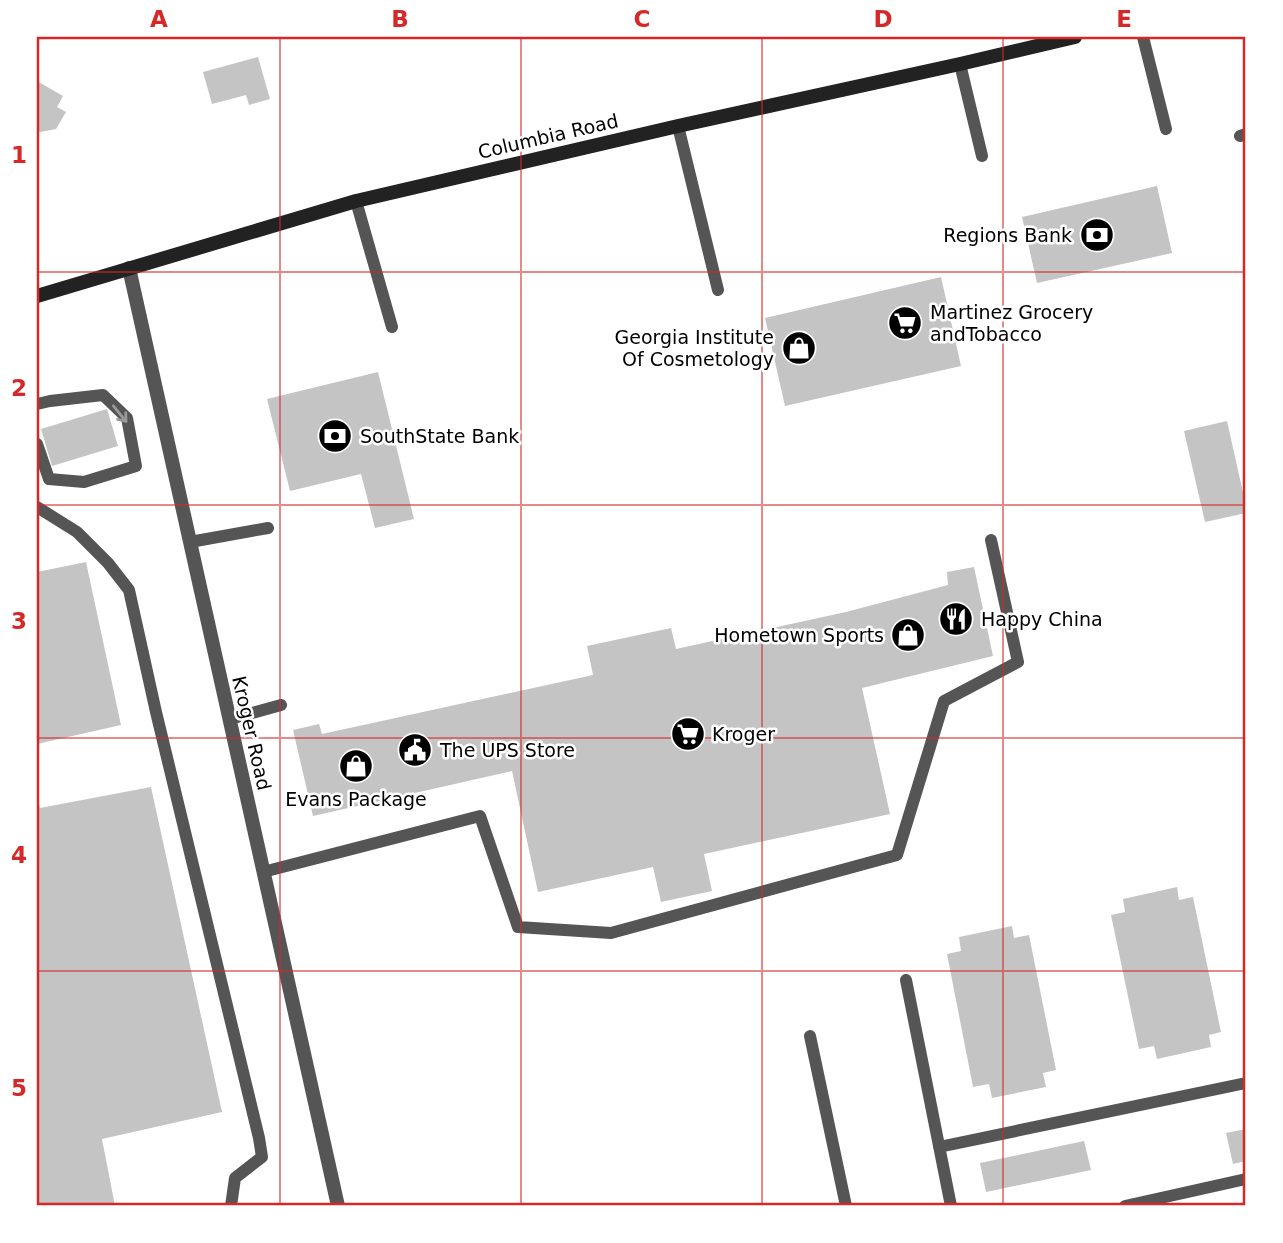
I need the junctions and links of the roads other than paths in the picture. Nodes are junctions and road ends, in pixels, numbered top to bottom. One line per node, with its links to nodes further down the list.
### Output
1 (1075, 37): 3 (main road, Columbia Road)
2 (1143, 37): 5 (lane)
3 (960, 64): 4 (main road, Columbia Road); 6 (lane)
4 (678, 126): 7 (main road, Columbia Road); 9 (lane)
5 (1166, 129)
6 (982, 156)
7 (356, 201): 8 (main road, Columbia Road); 11 (lane)
8 (129, 268): 10 (main road, Columbia Road); 17 (street, Kroger Road)
9 (718, 290)
10 (37, 296)
11 (392, 327)
12 (37, 404): 13 (lane, one-way to 13)
13 (37, 444)
14 (37, 507): 26 (lane)
15 (268, 528): 17 (lane)
16 (991, 540): 20 (lane)
17 (190, 542): 19 (street, Kroger Road)
18 (281, 705): 19 (lane)
19 (230, 719): 20 (street, Kroger Road)
20 (264, 872): 27 (street, Kroger Road)
21 (906, 981): 24 (lane)
22 (810, 1036): 28 (lane)
23 (1246, 1083): 24 (lane)
24 (939, 1147): 29 (lane)
25 (1246, 1179): 30 (lane)
26 (230, 1206)
27 (338, 1206)
28 (846, 1206)
29 (951, 1206)
30 (1125, 1206)

